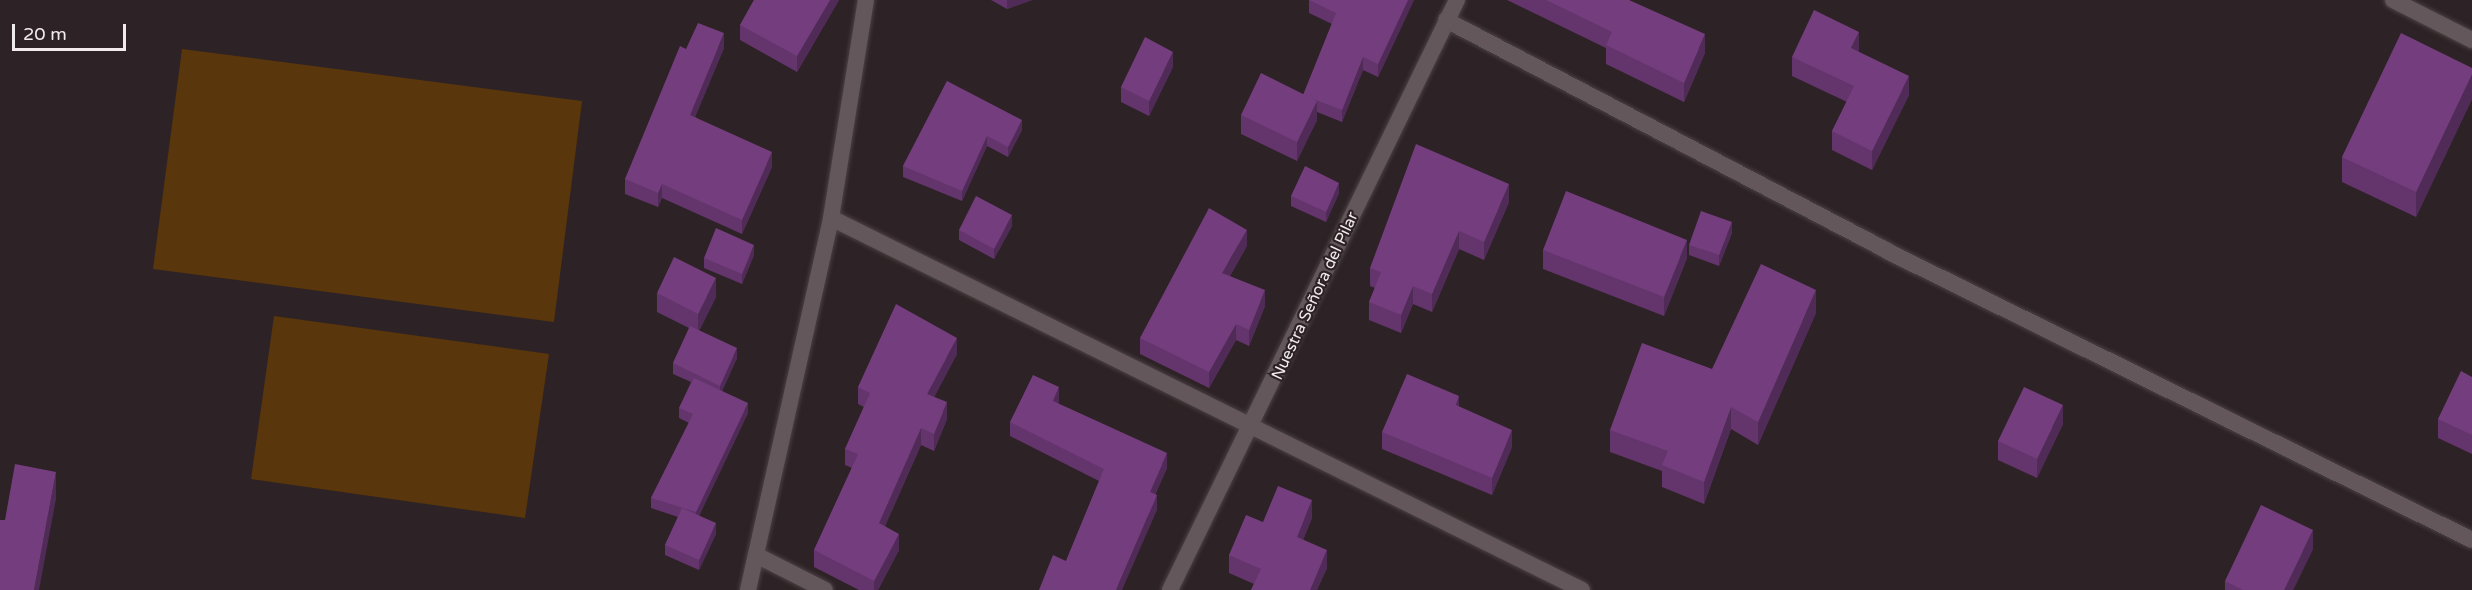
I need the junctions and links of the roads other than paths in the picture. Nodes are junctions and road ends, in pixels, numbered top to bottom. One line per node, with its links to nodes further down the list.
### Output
1 (866, 0): 6 (street)
2 (1456, 0): 4 (street, Nuestra Señora del Pilar)
3 (2393, 0): 5 (street)
4 (1446, 20): 7 (street, Nuestra Señora del Pilar); 8 (street)
5 (2472, 40)
6 (831, 218): 7 (street); 9 (street)
7 (1253, 427): 12 (street, Nuestra Señora del Pilar); 13 (street)
8 (2472, 540)
9 (756, 555): 10 (street); 11 (street)
10 (748, 590)
11 (825, 590)
12 (1170, 590)
13 (1582, 590)

